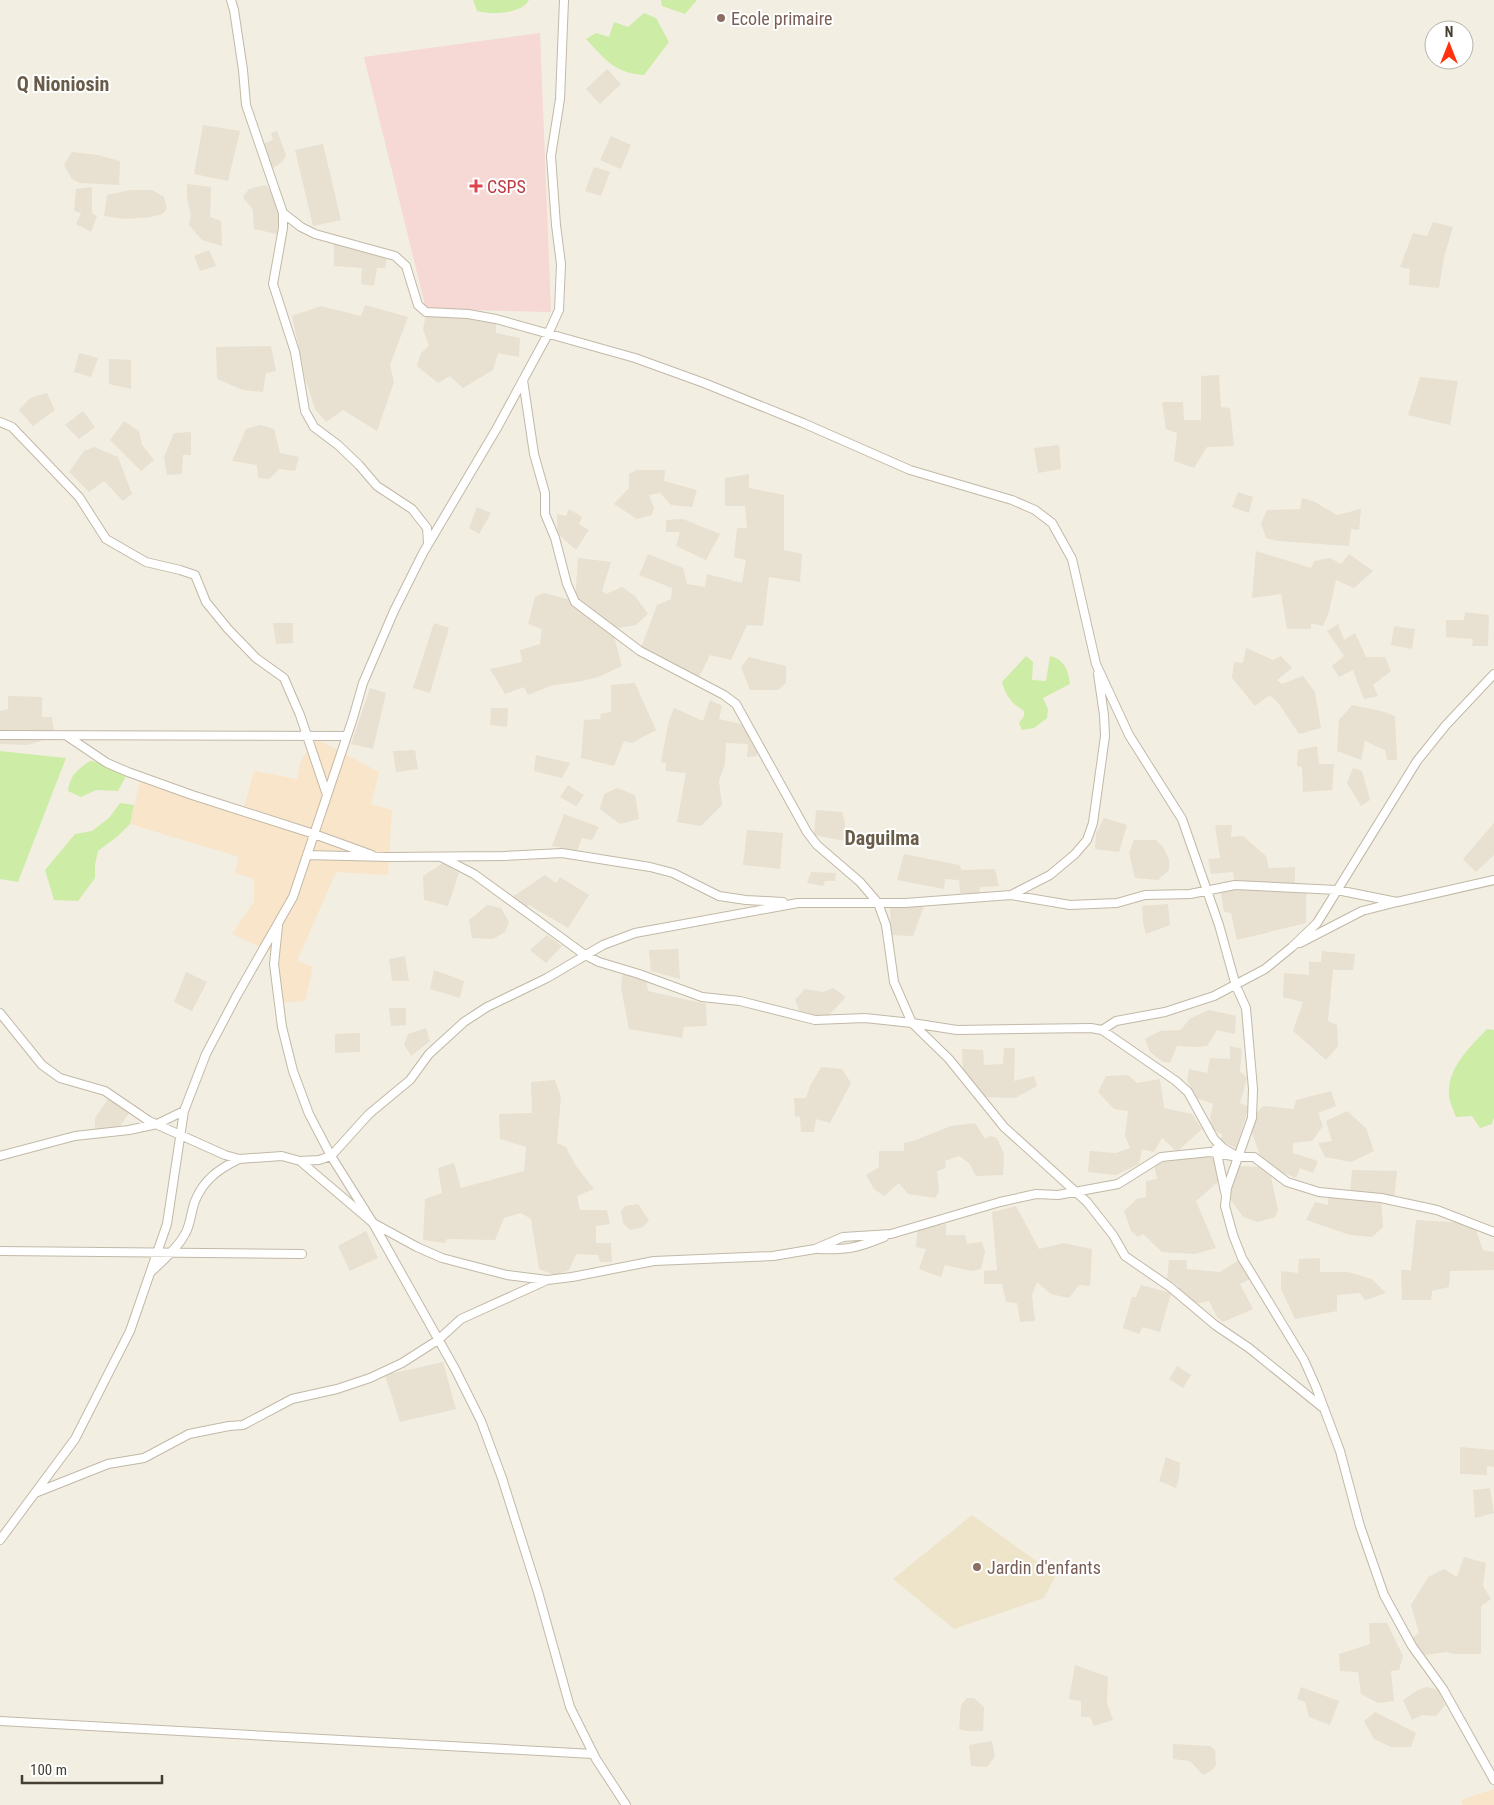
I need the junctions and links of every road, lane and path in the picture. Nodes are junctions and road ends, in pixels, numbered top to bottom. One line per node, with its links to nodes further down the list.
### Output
1 (231, 0): 3 (street)
2 (564, 0): 4 (street)
3 (282, 213): 4 (street); 7 (street)
4 (548, 334): 5 (street); 8 (street)
5 (523, 380): 7 (street); 25 (street)
6 (0, 422): 12 (street)
7 (428, 545): 13 (street)
8 (1096, 664): 21 (street); 22 (street)
9 (1494, 674): 20 (street)
10 (0, 735): 11 (street)
11 (66, 735): 12 (street); 15 (street)
12 (307, 736): 13 (street); 14 (street)
13 (347, 736): 14 (street)
14 (327, 795): 15 (street)
15 (314, 834): 16 (street); 17 (street)
16 (307, 855): 17 (street); 26 (street)
17 (378, 857): 18 (street)
18 (441, 857): 24 (street); 28 (street)
19 (1494, 880): 23 (street)
20 (1337, 890): 21 (street); 23 (street); 27 (street)
21 (1206, 891): 22 (street); 29 (street)
22 (1011, 895): 25 (street)
23 (1397, 902): 27 (street)
24 (798, 903): 25 (street); 28 (street)
25 (878, 903): 31 (street)
26 (278, 923): 33 (street); 39 (street)
27 (1292, 947): 29 (street)
28 (585, 955): 31 (street); 39 (street)
29 (1236, 986): 32 (street); 40 (street)
30 (0, 1013): 34 (street)
31 (912, 1023): 32 (street); 43 (street)
32 (1102, 1030): 35 (street)
33 (184, 1111): 34 (street); 36 (street)
34 (157, 1124): 36 (street); 38 (street)
35 (1210, 1130): 37 (street); 40 (street)
36 (180, 1134): 41 (street); 50 (street)
37 (1217, 1153): 40 (street); 43 (street); 44 (street)
38 (0, 1156)
39 (331, 1156): 42 (street); 45 (street)
40 (1238, 1157): 44 (street); 46 (street)
41 (239, 1159): 42 (street); 51 (street)
42 (300, 1161): 45 (street)
43 (1077, 1192): 47 (street); 56 (street)
44 (1226, 1197): 56 (street)
45 (373, 1223): 54 (street); 55 (street)
46 (1494, 1232)
47 (891, 1234): 48 (street); 48 (street)
48 (815, 1249): 54 (street)
49 (0, 1251): 50 (street)
50 (157, 1252): 51 (street); 53 (street)
51 (170, 1252): 52 (street); 53 (street)
52 (302, 1254)
53 (150, 1273): 57 (street)
54 (547, 1280): 55 (street)
55 (438, 1340): 57 (street); 60 (street)
56 (1324, 1408): 61 (street)
57 (34, 1494): 58 (street)
58 (0, 1540)
59 (0, 1721): 60 (street)
60 (594, 1754): 62 (street)
61 (1494, 1780)
62 (626, 1805)

